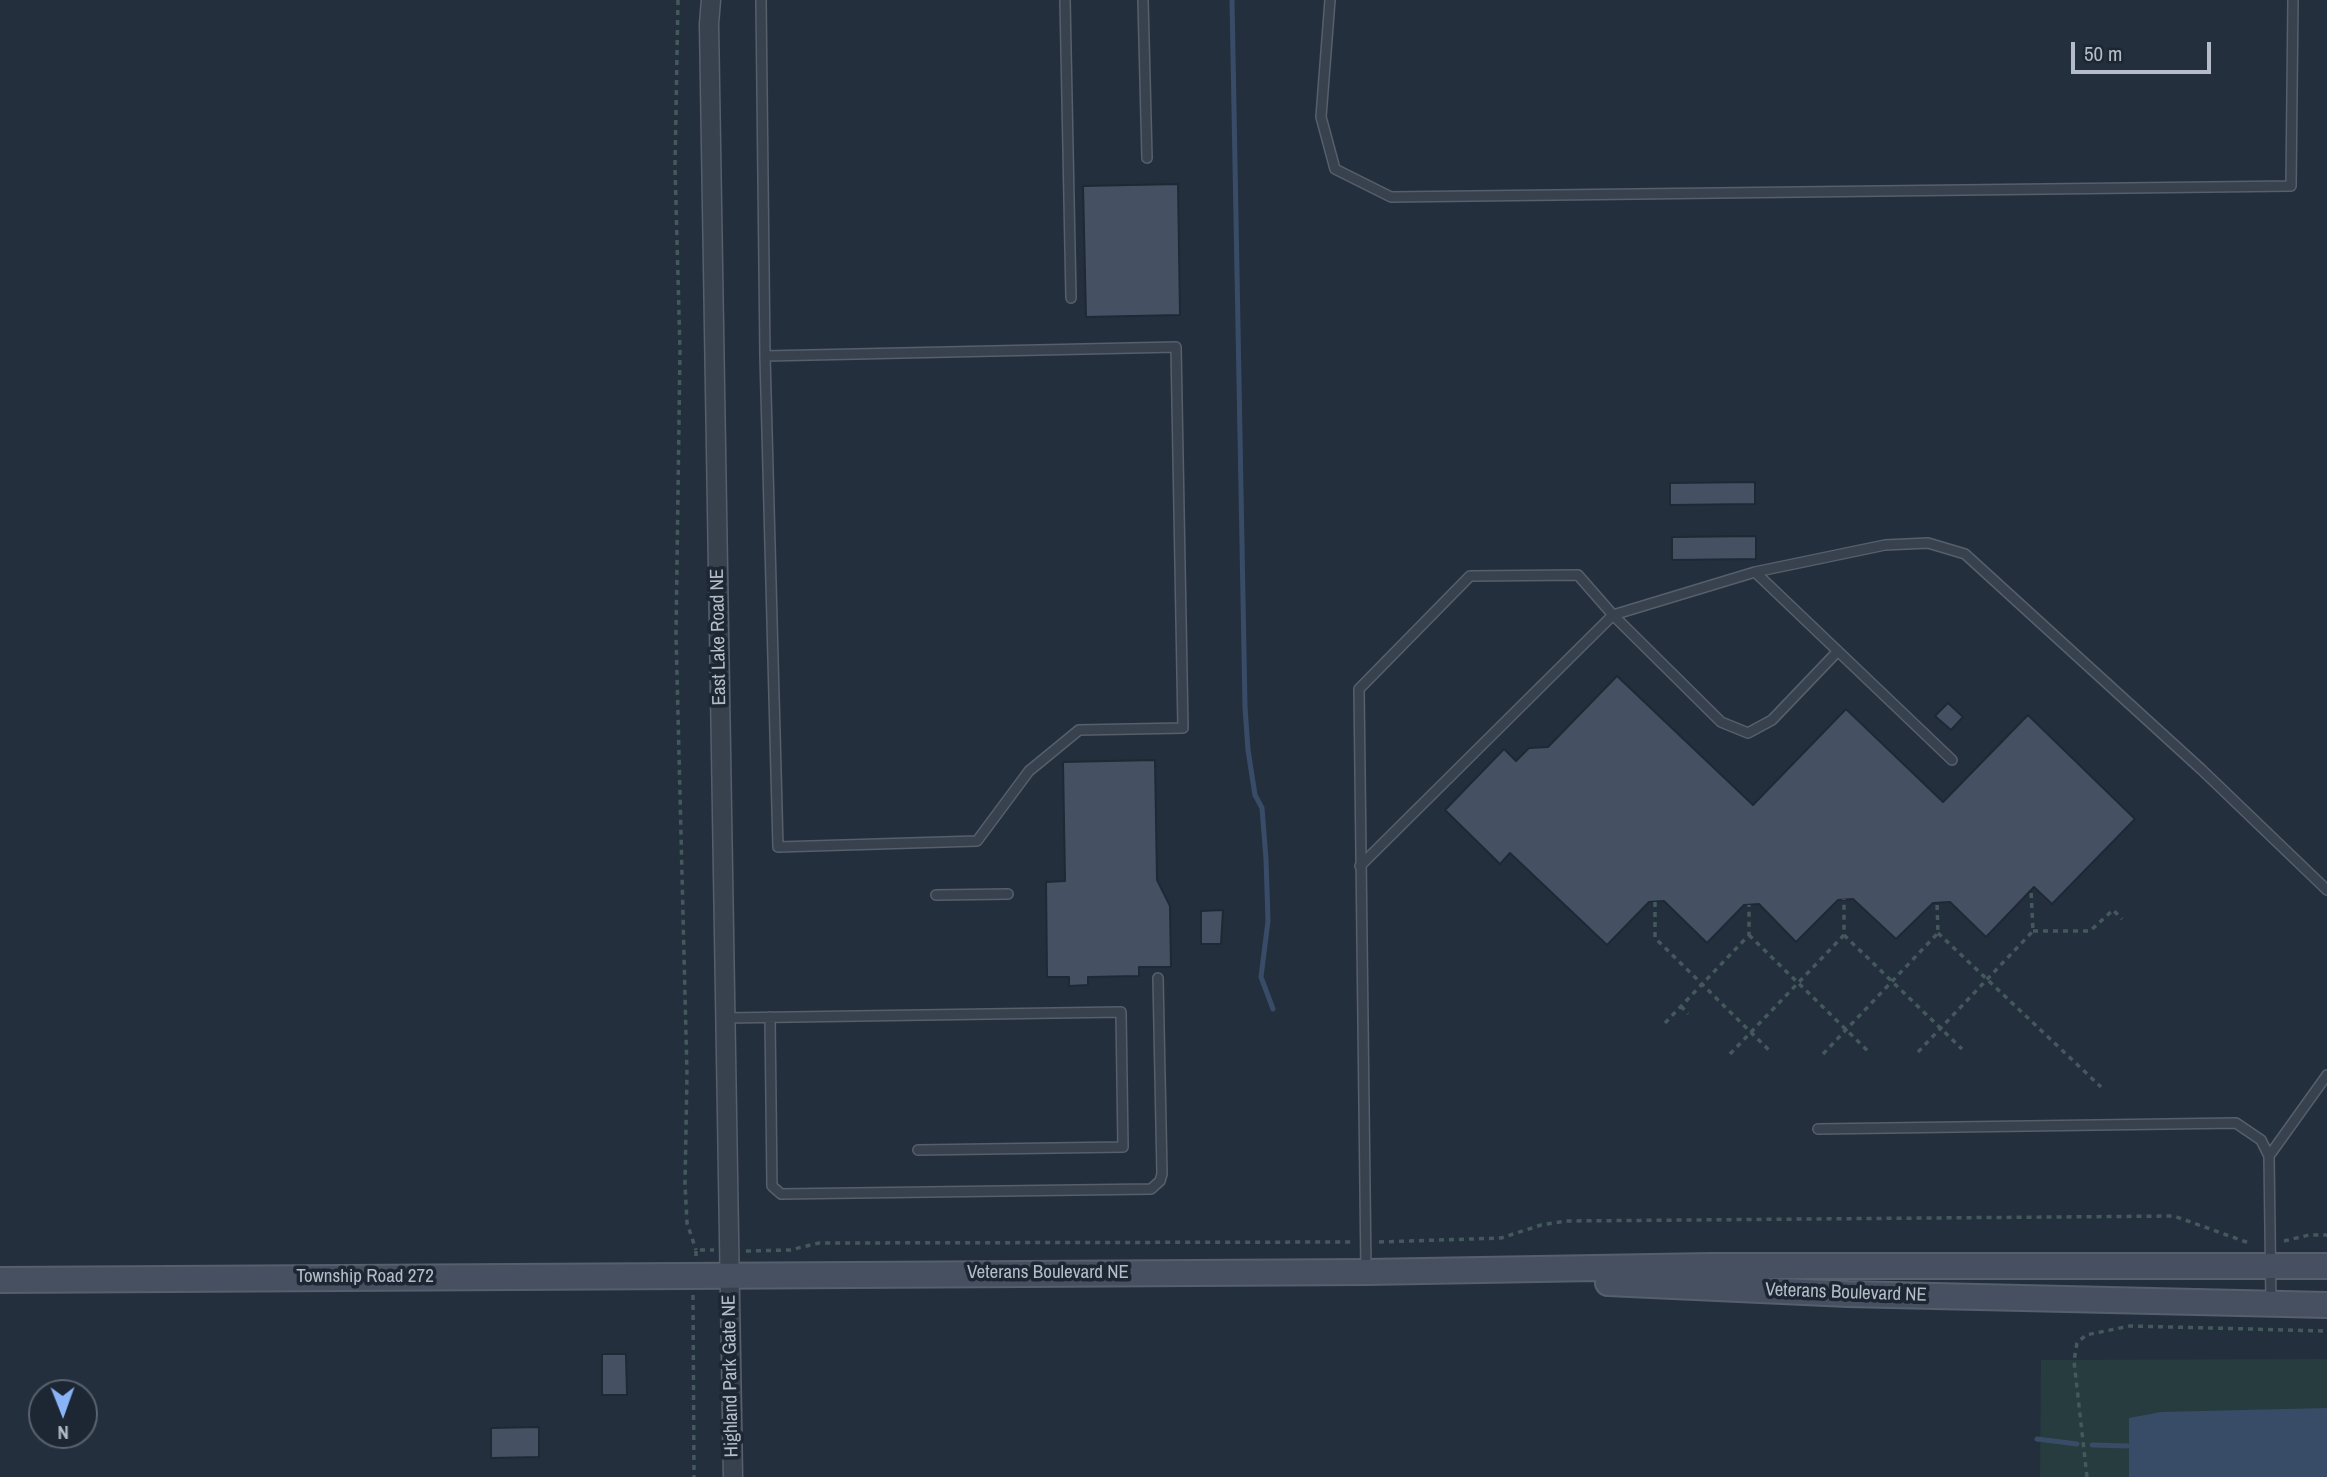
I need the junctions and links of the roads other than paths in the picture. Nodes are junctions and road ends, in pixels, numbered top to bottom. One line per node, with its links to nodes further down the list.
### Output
1 (711, 0): 20 (street, East Lake Road NE)
2 (761, 0): 9 (lane)
3 (1065, 0): 8 (lane)
4 (1143, 0): 7 (lane)
5 (1330, 0): 6 (lane)
6 (2293, 0)
7 (1147, 158)
8 (1071, 298)
9 (765, 356): 9 (lane)
10 (1755, 572): 11 (lane); 12 (lane); 15 (lane)
11 (1613, 615): 12 (lane); 14 (lane); 14 (lane)
12 (1838, 651): 13 (lane)
13 (1952, 760)
14 (1360, 866): 27 (lane)
15 (2327, 890)
16 (1008, 894): 17 (lane)
17 (936, 895)
18 (1158, 978): 19 (lane)
19 (769, 1017): 20 (lane); 23 (lane)
20 (726, 1018): 28 (street, East Lake Road NE)
21 (2327, 1075): 24 (lane)
22 (1818, 1129): 24 (lane)
23 (918, 1150)
24 (2269, 1156): 25 (lane)
25 (2271, 1255): 26 (main road, Veterans Boulevard NE); 27 (main road, Veterans Boulevard NE); 30 (lane)
26 (2327, 1266)
27 (1366, 1272): 28 (main road, Veterans Boulevard NE); 30 (main road, Veterans Boulevard NE)
28 (729, 1274): 29 (main road, Township Road 272); 32 (street, Highland Park Gate NE)
29 (0, 1280)
30 (2271, 1304): 31 (main road, Veterans Boulevard NE)
31 (2327, 1305)
32 (733, 1477)

